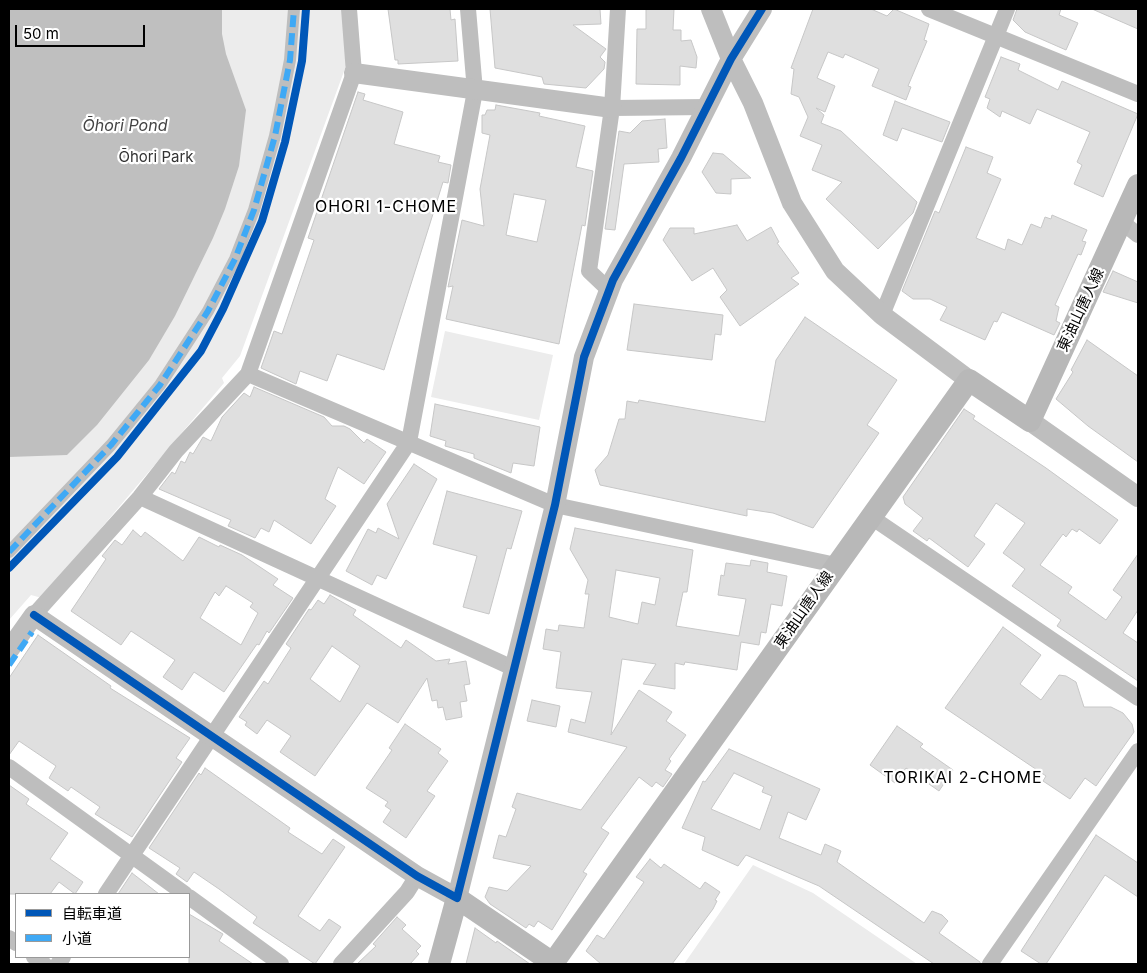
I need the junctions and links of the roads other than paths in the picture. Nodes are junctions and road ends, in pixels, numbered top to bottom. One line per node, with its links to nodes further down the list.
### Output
1 (294, 9): 28 (street)
2 (348, 9): 11 (street)
3 (468, 9): 12 (street)
4 (618, 9): 15 (street)
5 (712, 9): 10 (street)
6 (762, 9): 10 (street)
7 (929, 9): 9 (street)
8 (1007, 9): 9 (street)
9 (996, 36): 13 (street); 19 (street)
10 (730, 59): 14 (street); 19 (street)
11 (354, 73): 12 (street); 20 (street)
12 (475, 91): 15 (street); 23 (street)
13 (1138, 94)
14 (708, 107): 15 (street); 18 (street)
15 (612, 108): 18 (street)
16 (1138, 185): 17 (main road, 東油山唐人線)
17 (1130, 229): 22 (main road, 東油山唐人線)
18 (609, 290): 26 (street)
19 (882, 315): 21 (street)
20 (248, 374): 23 (street); 24 (street)
21 (969, 380): 22 (main road); 27 (main road, 東油山唐人線)
22 (1030, 421): 25 (street)
23 (410, 442): 26 (street); 30 (street)
24 (140, 496): 30 (street); 31 (street)
25 (1138, 497)
26 (555, 505): 29 (street); 33 (street)
27 (871, 517): 29 (main road, 東油山唐人線); 34 (street)
28 (9, 552)
29 (836, 565): 44 (main road, 東油山唐人線)
30 (318, 578): 33 (street); 35 (street)
31 (34, 615): 32 (street); 35 (street)
32 (9, 650)
33 (515, 669): 43 (street)
34 (1138, 698)
35 (213, 735): 38 (street); 39 (street)
36 (1138, 751): 48 (street)
37 (9, 766): 38 (street)
38 (132, 856): 40 (street); 41 (street)
39 (417, 876): 43 (street); 46 (street)
40 (107, 893)
41 (184, 893)
42 (190, 898): 45 (street)
43 (457, 898): 44 (main road, 東油山唐人線); 47 (main road)
44 (555, 963)
45 (281, 964)
46 (342, 964)
47 (439, 964)
48 (990, 964)

